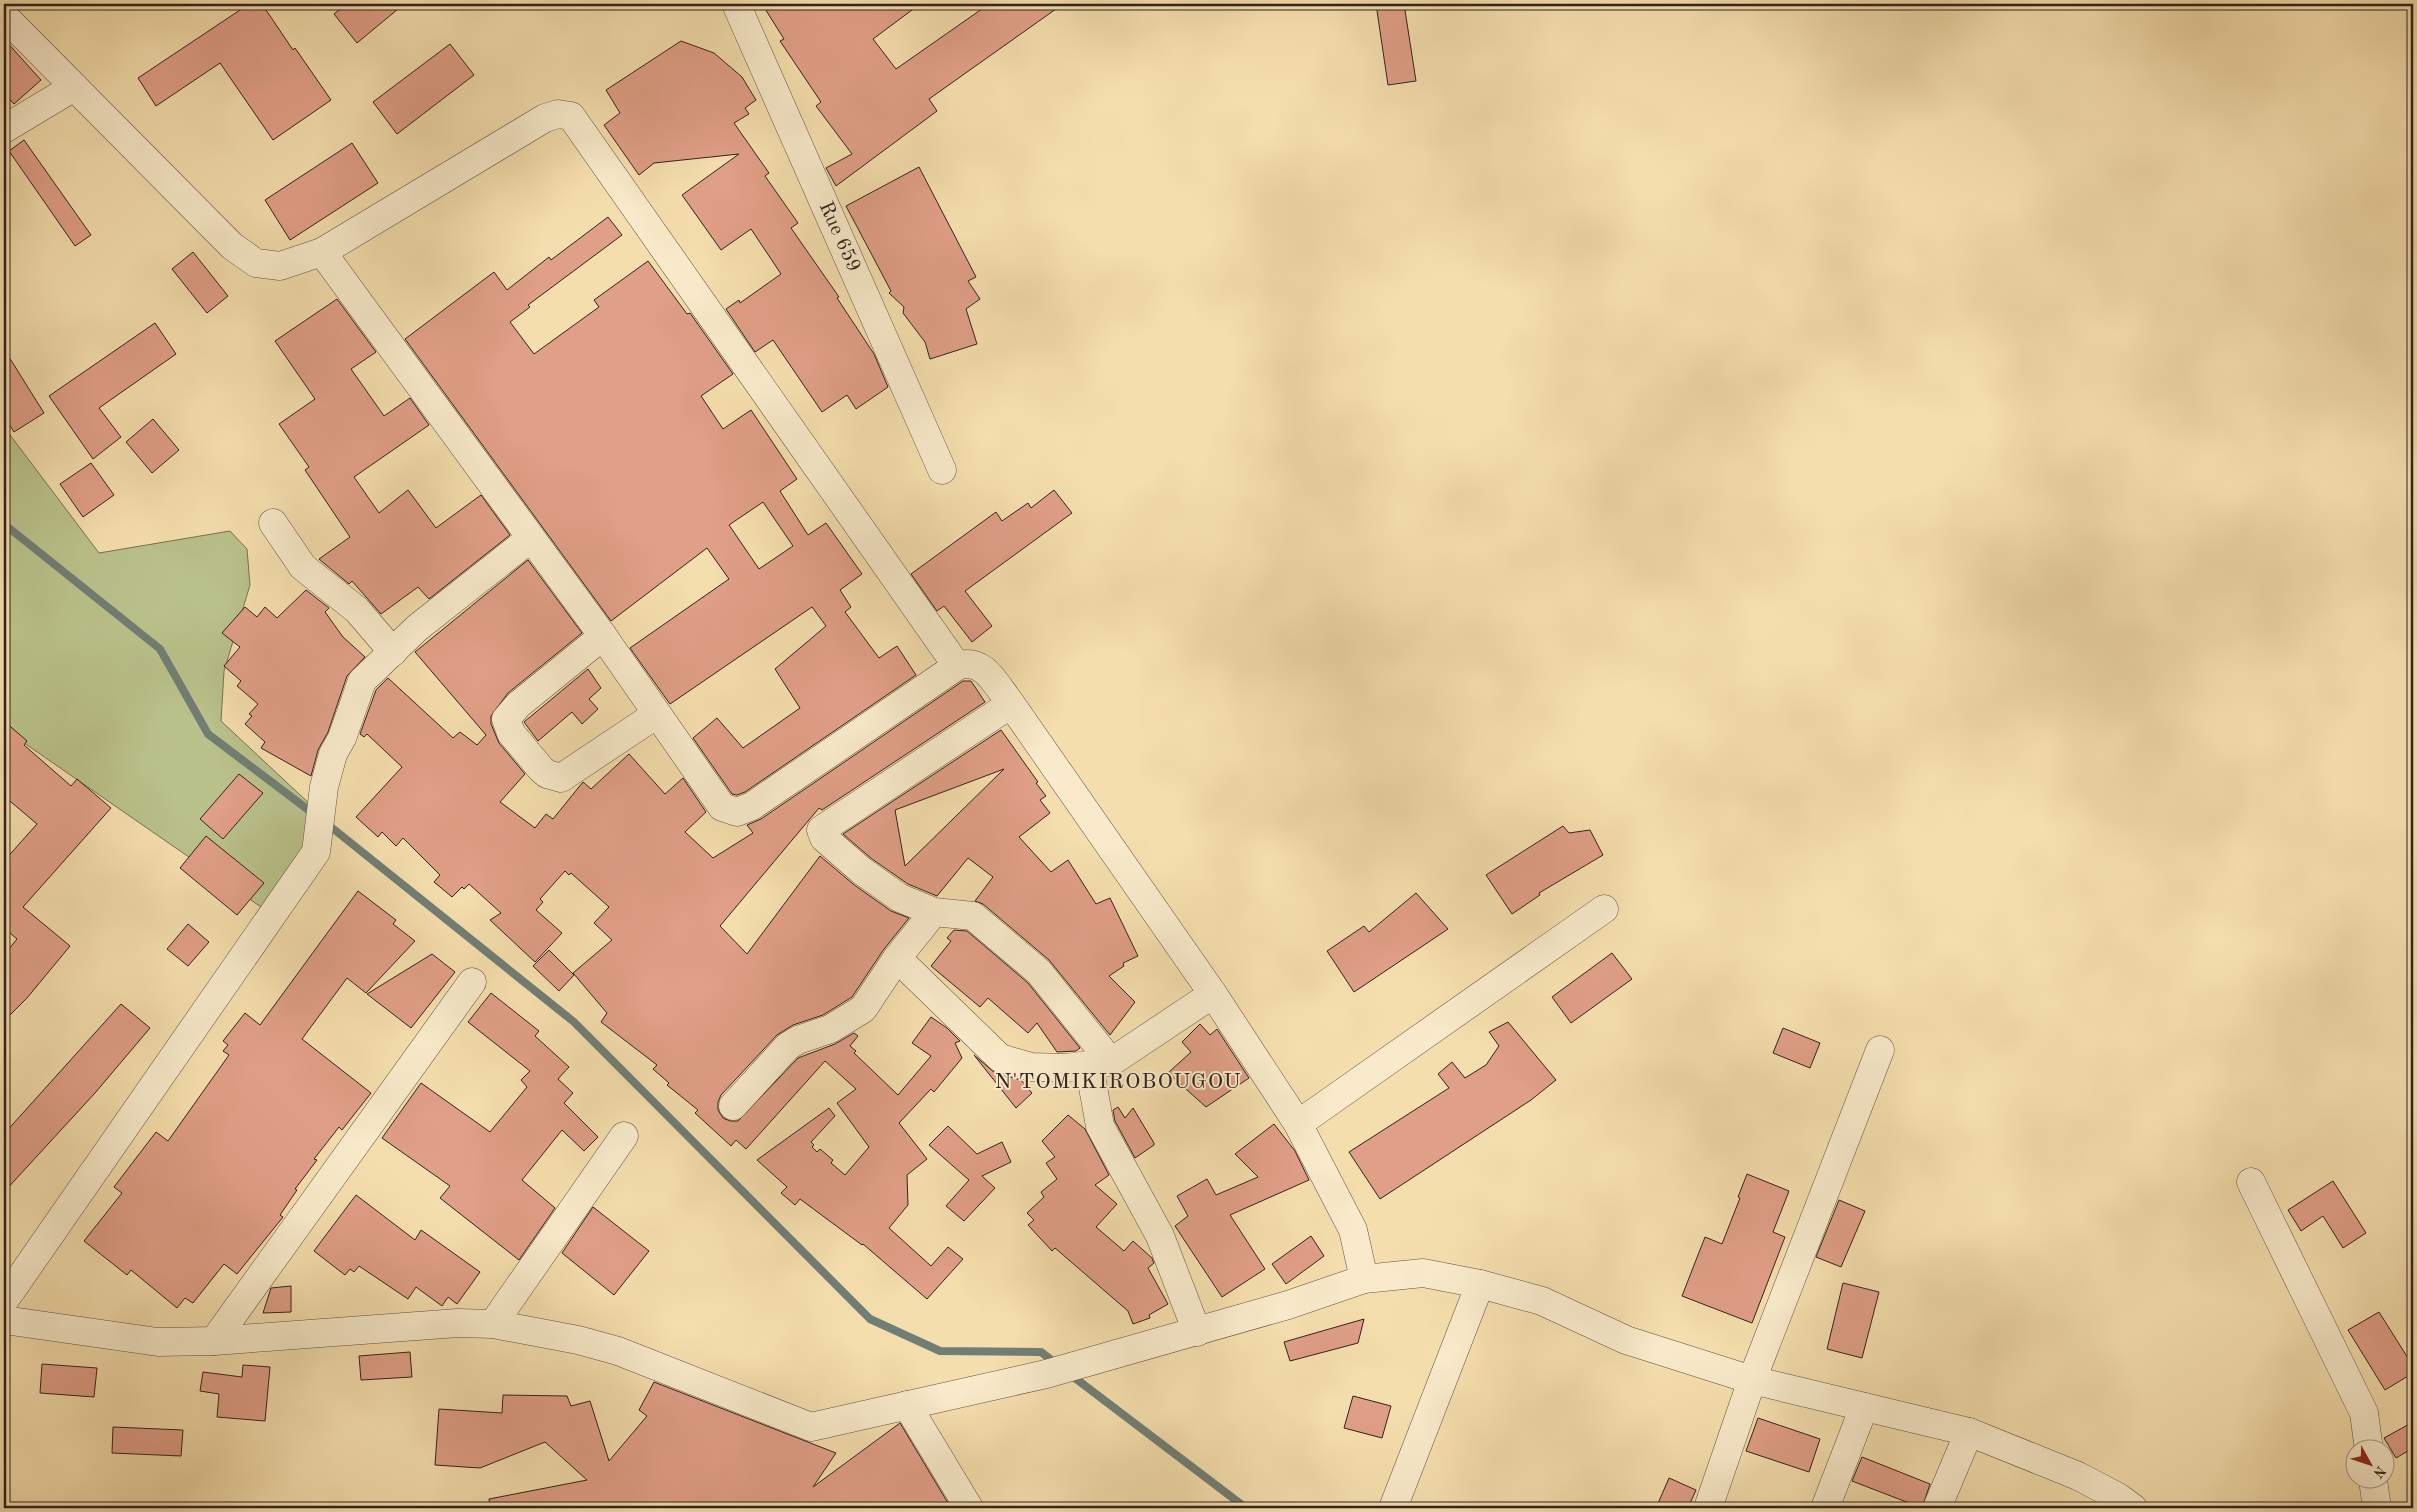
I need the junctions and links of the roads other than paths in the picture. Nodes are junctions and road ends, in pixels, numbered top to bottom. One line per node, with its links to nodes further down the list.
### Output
1 (736, 4): 6 (street, Rue 659)
2 (4, 16): 3 (street)
3 (74, 87): 4 (street); 5 (street)
4 (4, 129)
5 (322, 252): 8 (street); 11 (street)
6 (942, 470)
7 (273, 523): 10 (street)
8 (532, 538): 9 (street); 10 (street)
9 (603, 636): 13 (street); 13 (street)
10 (393, 652): 27 (street)
11 (957, 666): 12 (street); 13 (street)
12 (1011, 704): 15 (street); 18 (street)
13 (657, 714)
14 (1604, 909): 22 (street)
15 (934, 912): 16 (street); 20 (street)
16 (897, 958): 20 (street); 21 (street)
17 (472, 982): 31 (street)
18 (1213, 994): 20 (street); 22 (street)
19 (1880, 1050): 32 (street)
20 (1100, 1064): 30 (street)
21 (733, 1106)
22 (1298, 1124): 25 (street)
23 (624, 1136): 29 (street)
24 (2251, 1182): 36 (street)
25 (1364, 1279): 26 (street); 30 (street)
26 (1480, 1284): 32 (street); 39 (street)
27 (4, 1301)
28 (4, 1320): 31 (street)
29 (493, 1324): 31 (street); 33 (street)
30 (1197, 1332): 33 (street)
31 (214, 1341)
32 (1752, 1380): 34 (street); 40 (street)
33 (907, 1405): 38 (street)
34 (1864, 1407): 35 (street); 41 (street)
35 (1969, 1432): 42 (street); 43 (street)
36 (2368, 1440)
37 (2374, 1490): 44 (street)
38 (969, 1508)
39 (1393, 1508)
40 (1708, 1508)
41 (1824, 1508)
42 (1937, 1508)
43 (2133, 1508)
44 (2377, 1508)

